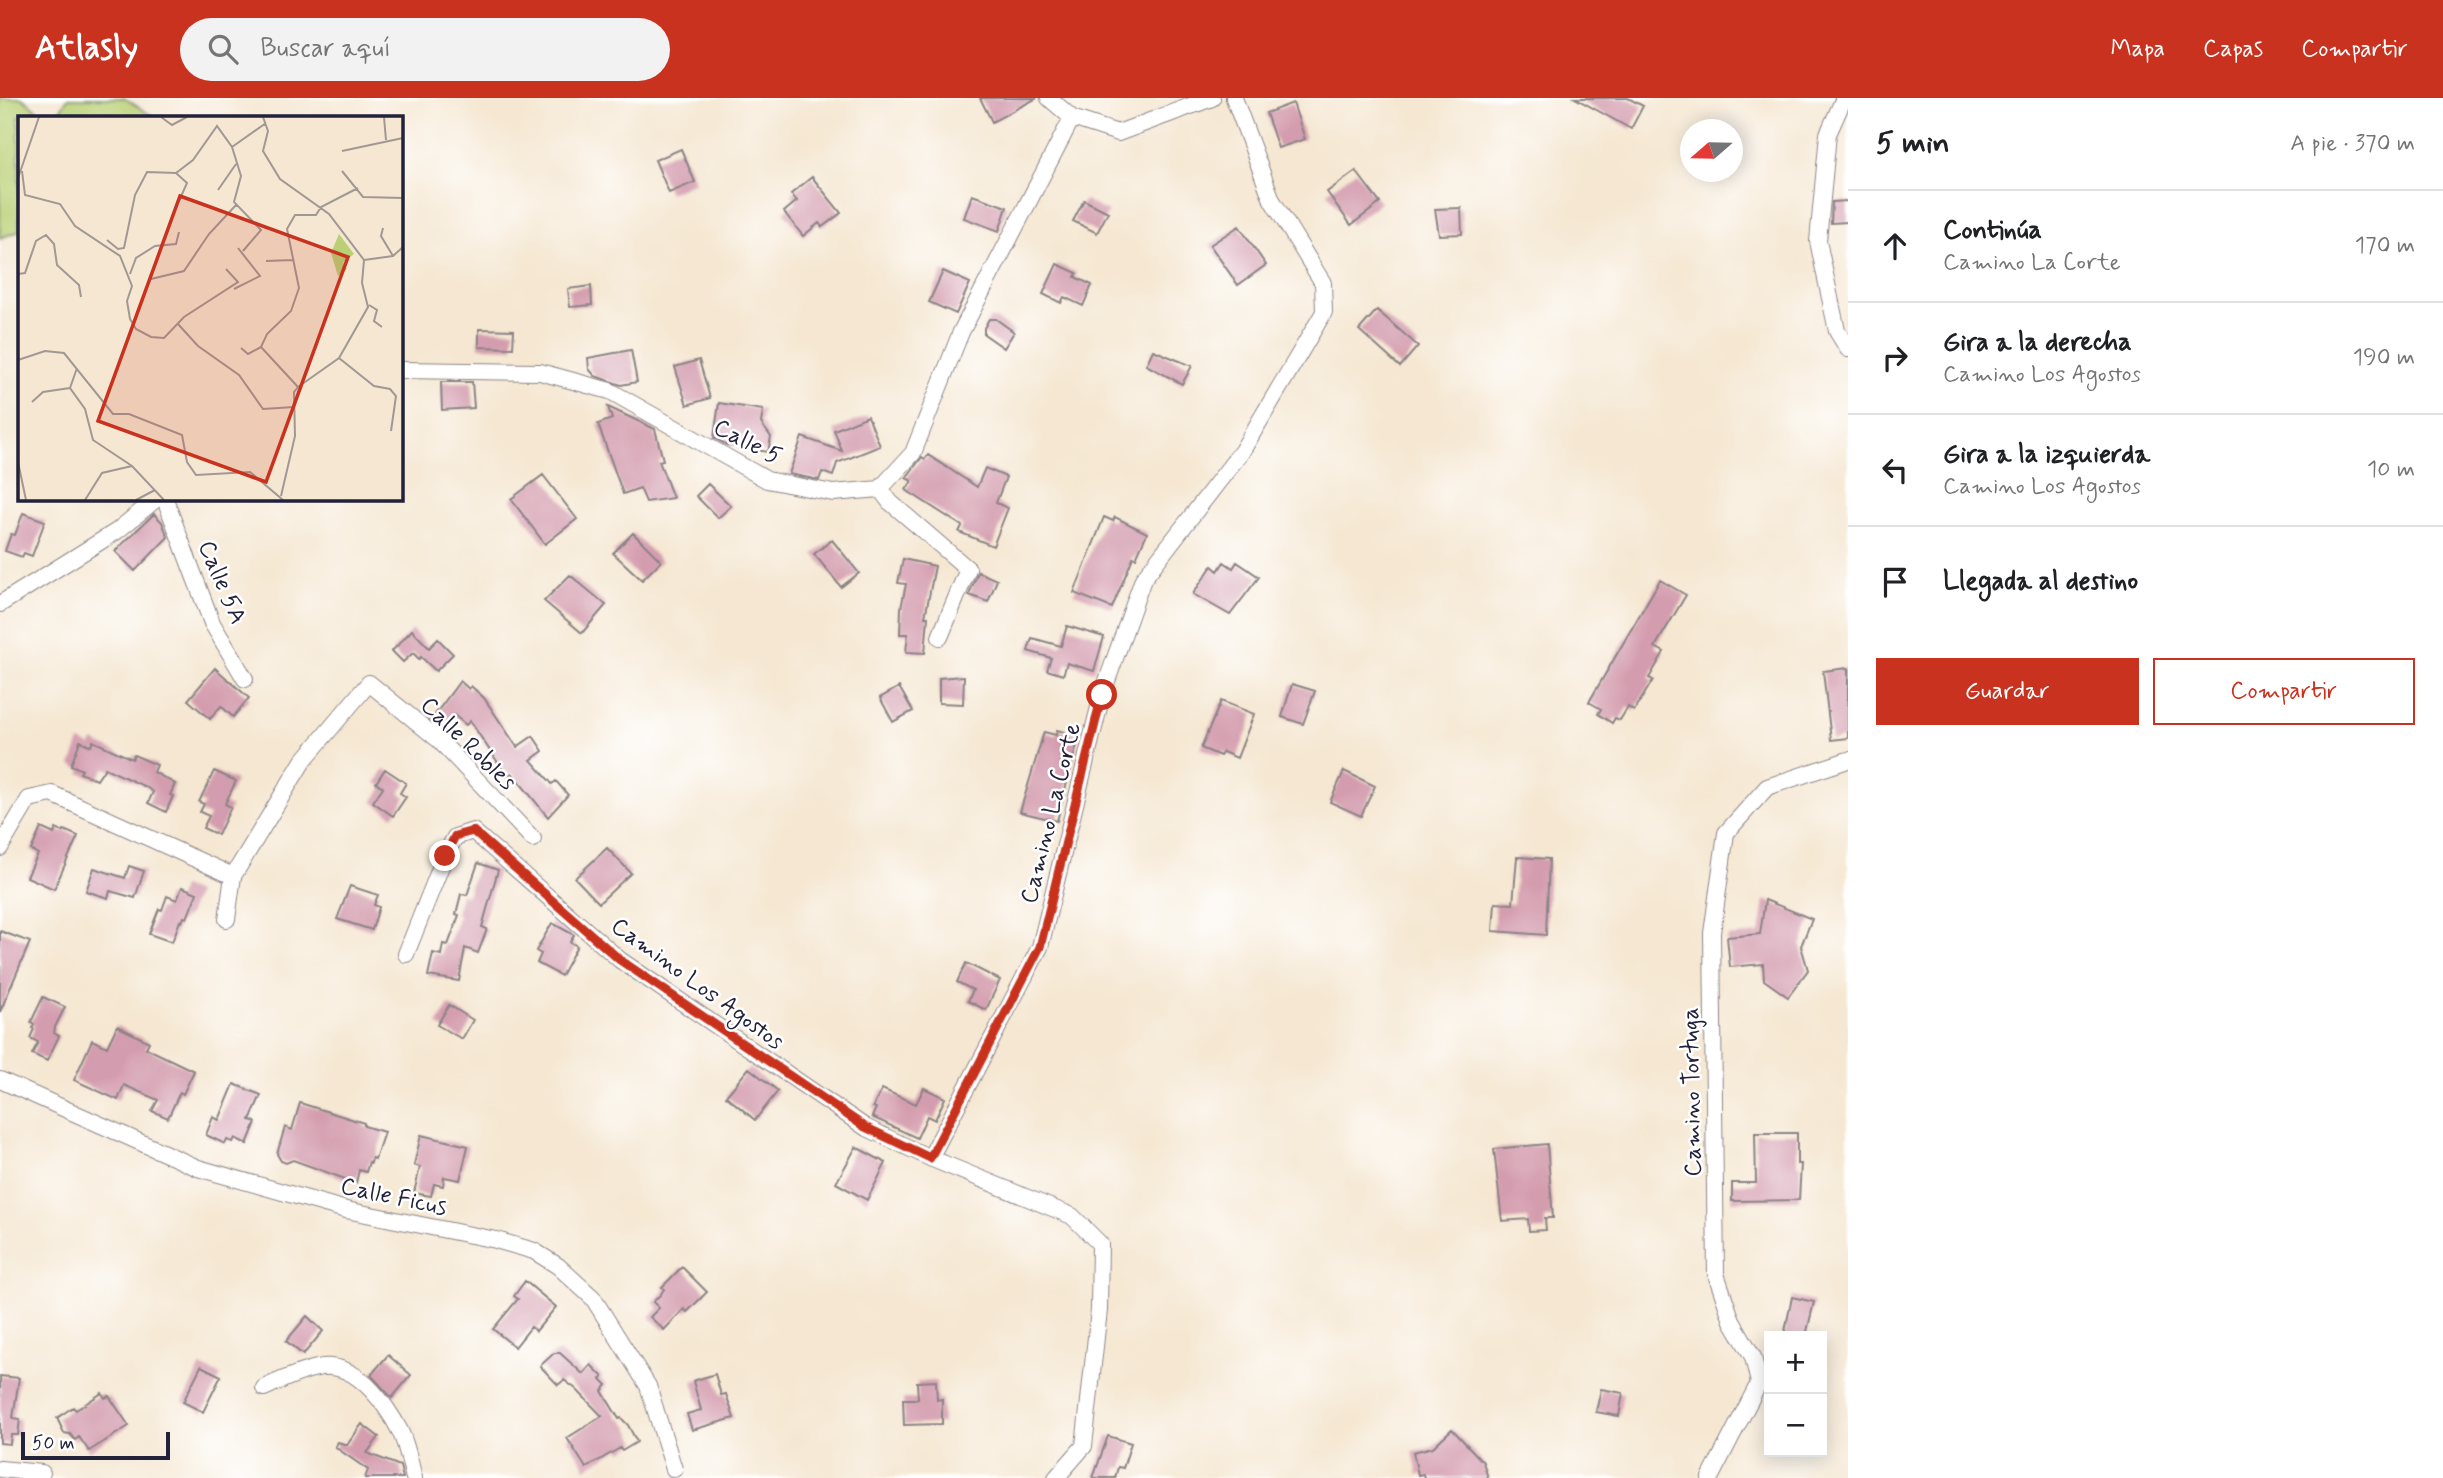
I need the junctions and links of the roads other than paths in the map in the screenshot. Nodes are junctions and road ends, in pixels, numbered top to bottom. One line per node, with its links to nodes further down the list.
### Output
1 (1049, 98): 5 (street)
2 (1212, 98): 5 (street)
3 (1234, 98): 21 (street, Camino La Corte)
4 (1844, 98): 6 (street)
5 (1072, 118): 8 (street)
6 (1848, 349)
7 (402, 370): 8 (street, Calle 5)
8 (880, 489): 12 (street)
9 (155, 500): 11 (street)
10 (165, 500): 13 (street, Calle 5A)
11 (0, 604)
12 (940, 637)
13 (245, 679)
14 (1848, 760): 28 (street, Camino Tortuga)
15 (533, 839): 17 (street, Calle Robles)
16 (0, 848): 17 (street)
17 (233, 876): 18 (street)
18 (227, 919)
19 (407, 954): 21 (street, Camino Los Agostos)
20 (0, 1080): 24 (street, Calle Ficus)
21 (930, 1158): 27 (street)
22 (264, 1388): 26 (street)
23 (0, 1469): 25 (street)
24 (674, 1469)
25 (42, 1473)
26 (414, 1478)
27 (1056, 1478)
28 (1710, 1478)

